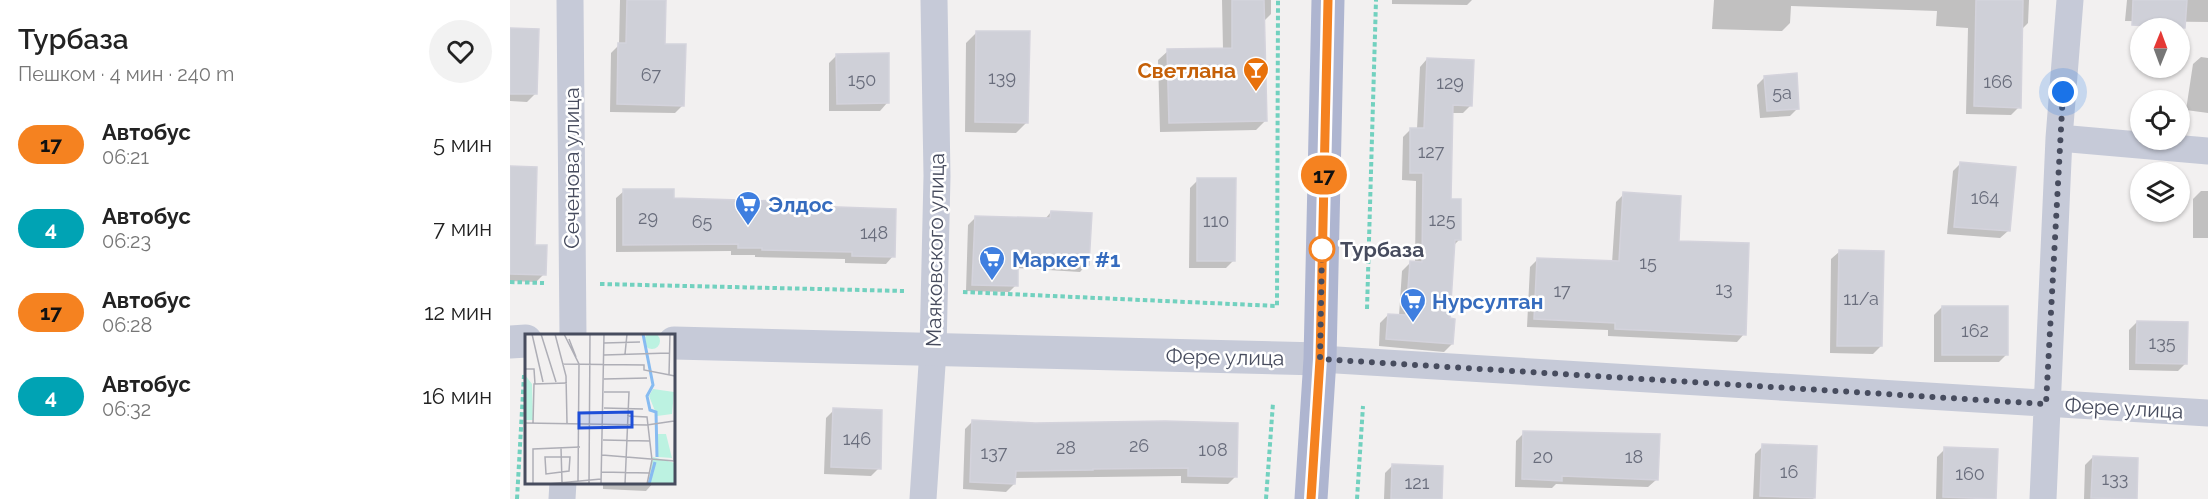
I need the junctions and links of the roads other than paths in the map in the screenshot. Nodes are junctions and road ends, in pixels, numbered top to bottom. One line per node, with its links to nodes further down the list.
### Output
1 (570, 0): 7 (street, Сеченова улица)
2 (934, 0): 11 (street, Маяковского улица)
3 (1328, 0): 12 (main road)
4 (2070, 0): 5 (street)
5 (2059, 138): 6 (street); 13 (street)
6 (2208, 151)
7 (573, 334)
8 (525, 341): 9 (street)
9 (510, 342)
10 (675, 343): 11 (street, Фере улица)
11 (933, 350): 12 (street, Фере улица); 17 (street, Маяковского улица)
12 (1320, 359): 13 (street, Фере улица); 18 (main road)
13 (2046, 404): 14 (street, Фере улица); 19 (street)
14 (2208, 413)
15 (563, 484): 16 (street)
16 (562, 499)
17 (923, 499)
18 (1311, 499)
19 (2043, 499)

